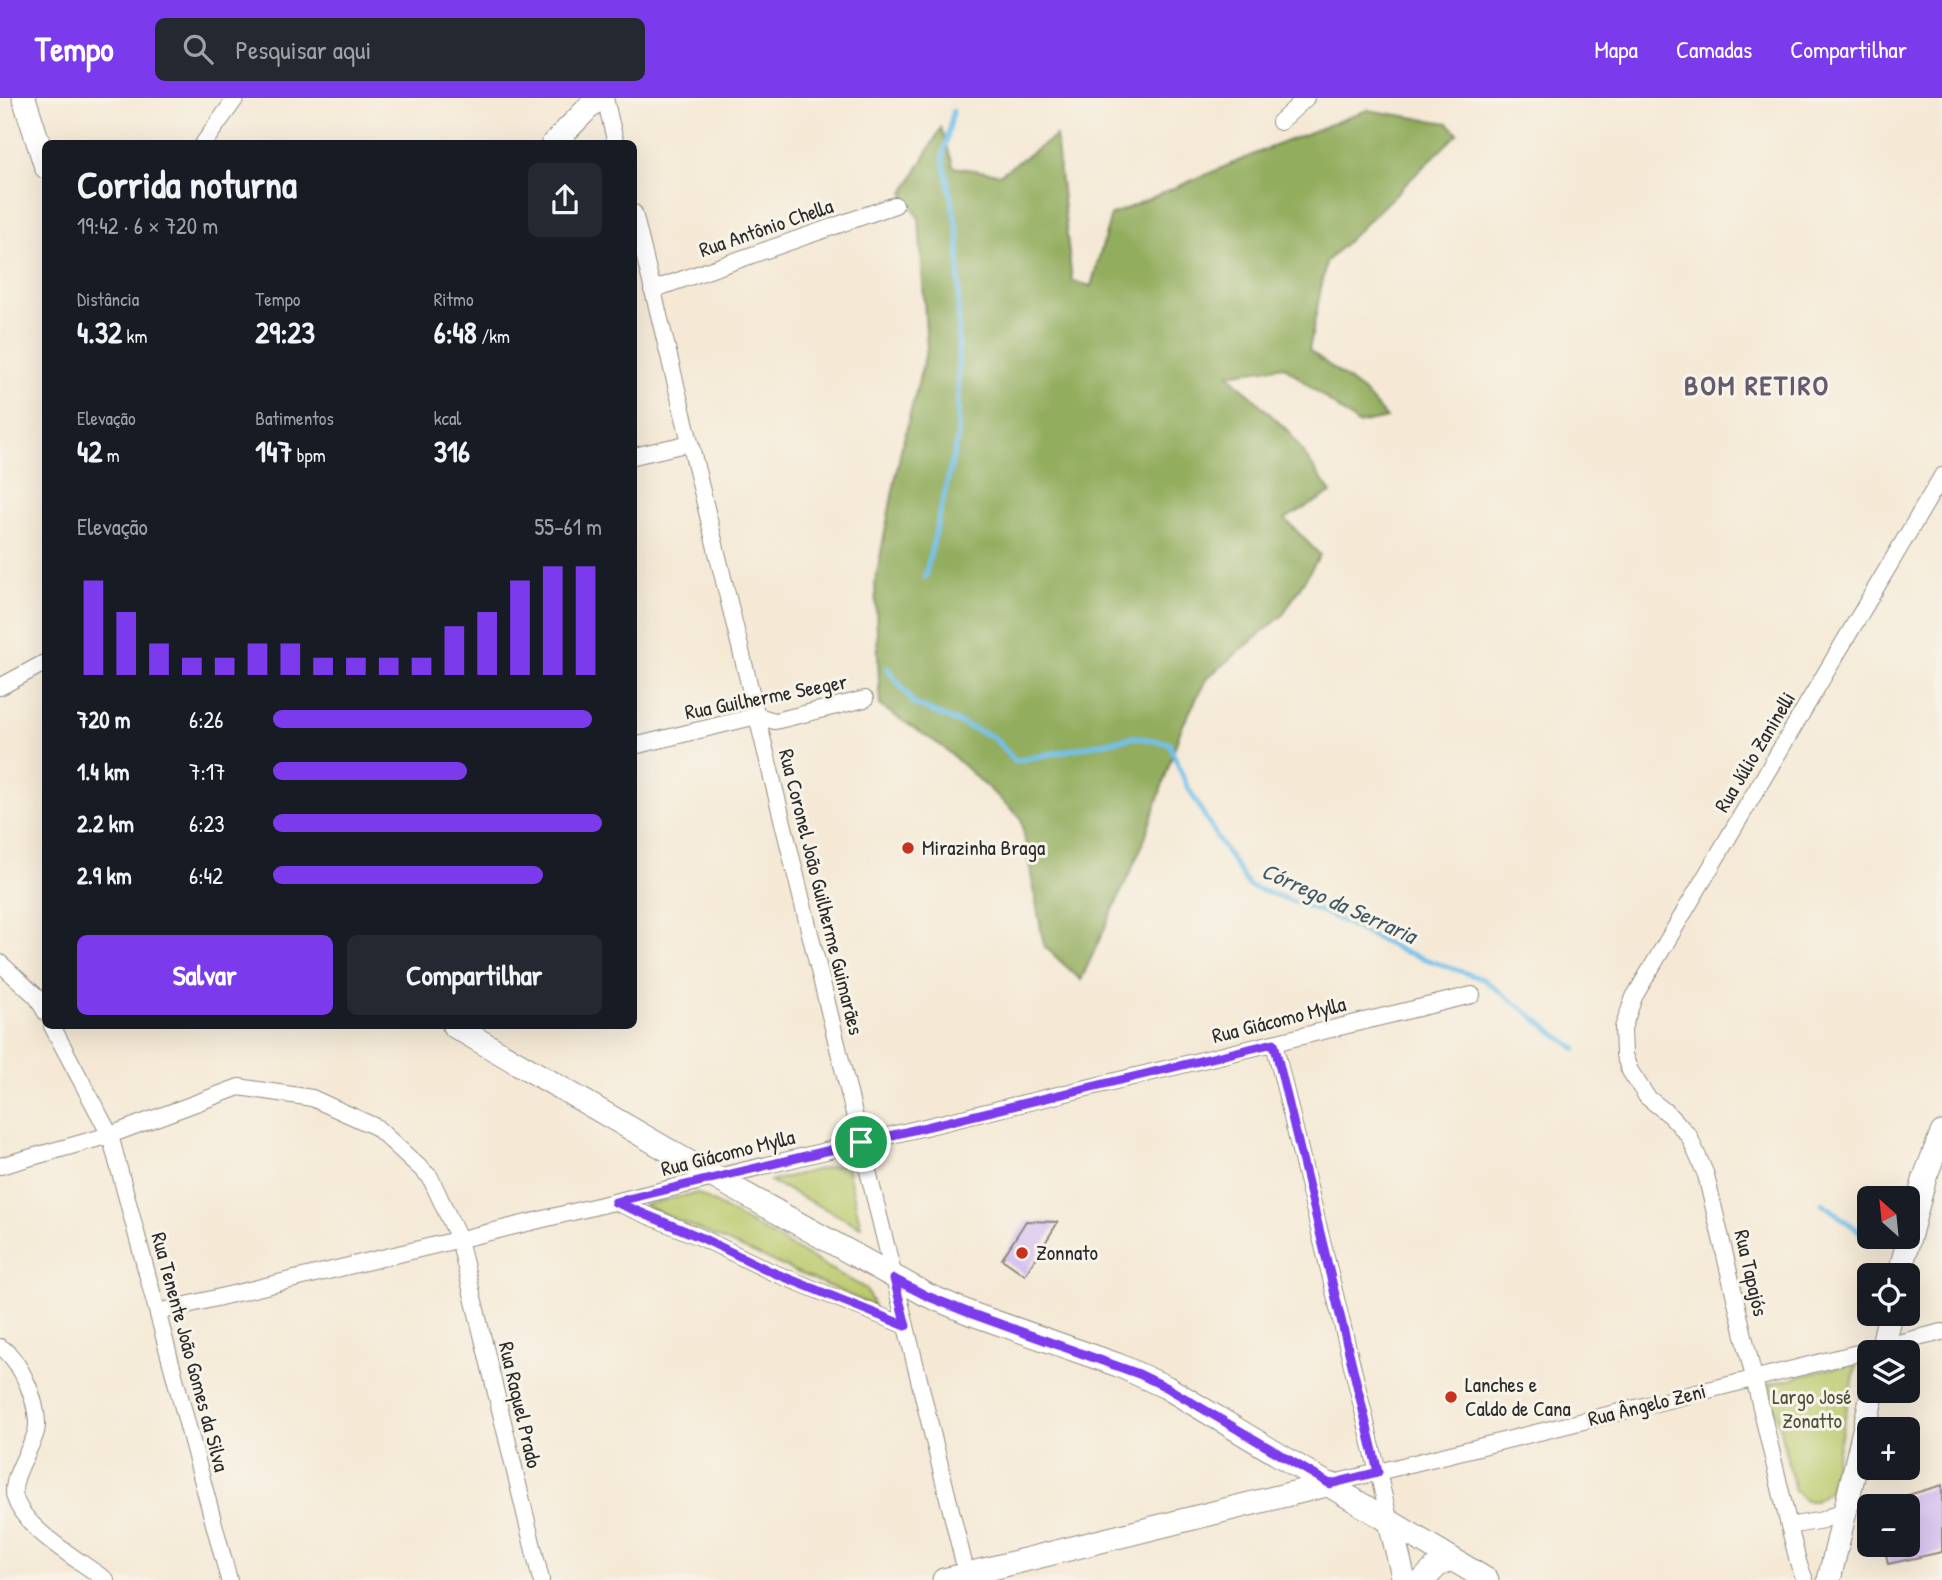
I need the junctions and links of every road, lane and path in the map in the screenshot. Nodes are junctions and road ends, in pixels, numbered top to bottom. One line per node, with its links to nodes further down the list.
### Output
1 (24, 98): 10 (main road)
2 (236, 98): 7 (street)
3 (598, 98): 8 (main road)
4 (605, 98): 9 (street)
5 (1306, 98): 6 (street)
6 (1280, 122)
7 (206, 140)
8 (557, 140)
9 (616, 140)
10 (42, 154)
11 (894, 205): 13 (street, Rua Antônio Chella)
12 (637, 226): 13 (street, Rua Coronel João Guilherme Guimarães)
13 (652, 290): 14 (street, Rua Coronel João Guilherme Guimarães)
14 (690, 443): 15 (street); 20 (street, Rua Coronel João Guilherme Guimarães)
15 (637, 455)
16 (1942, 476): 28 (street, Rua Júlio Zaninelli)
17 (42, 664): 18 (street)
18 (0, 687)
19 (865, 699): 20 (street, Rua Guilherme Seeger)
20 (757, 716): 21 (street, Rua Guilherme Seeger); 31 (street, Rua Coronel João Guilherme Guimarães)
21 (637, 745)
22 (0, 963): 24 (street)
23 (1472, 995): 27 (street, Rua Giácomo Mylla)
24 (42, 1006)
25 (54, 1029): 30 (street, Rua Tenente João Gomes da Silva)
26 (459, 1029): 33 (main road)
27 (1274, 1043): 31 (street, Rua Giácomo Mylla); 46 (street)
28 (1624, 1055): 44 (street, Rua Tapajós)
29 (1942, 1133): 36 (main road)
30 (110, 1135): 32 (street, Rua Raquel Prado); 35 (street, Rua Raquel Prado); 38 (street, Rua Tenente João Gomes da Silva)
31 (861, 1142): 33 (street, Rua Giácomo Mylla); 37 (street, Rua Coronel João Guilherme Guimarães)
32 (0, 1166)
33 (716, 1178): 34 (street, Rua Giácomo Mylla); 37 (main road)
34 (615, 1202): 35 (street, Rua Giácomo Mylla); 39 (street)
35 (459, 1240): 38 (street, Rua Giácomo Mylla); 56 (street, Rua Raquel Prado)
36 (1902, 1263)
37 (894, 1279): 39 (street, Rua Coronel João Guilherme Guimarães); 47 (main road)
38 (158, 1312): 55 (street, Rua Tenente João Gomes da Silva)
39 (906, 1326): 52 (street, Rua Coronel João Guilherme Guimarães)
40 (1942, 1332): 41 (street, Rua Ângelo Zeni)
41 (1915, 1340)
42 (0, 1347): 53 (street)
43 (1857, 1356): 44 (street, Rua Ângelo Zeni)
44 (1754, 1379): 46 (street, Rua Ângelo Zeni); 50 (street, Rua Tapajós)
45 (1869, 1403): 48 (main road)
46 (1378, 1472): 47 (street, Rua Ângelo Zeni); 49 (street)
47 (1330, 1484): 49 (main road); 52 (main road, Rua Ângelo Zeni)
48 (1846, 1509): 50 (street); 62 (main road)
49 (1390, 1521): 51 (main road); 58 (main road)
50 (1789, 1526): 61 (street, Rua Tapajós)
51 (1450, 1559): 59 (main road); 60 (main road)
52 (967, 1577): 57 (main road, Rua Ângelo Zeni)
53 (106, 1580): 54 (street)
54 (113, 1580)
55 (229, 1580)
56 (541, 1580)
57 (944, 1580)
58 (1404, 1580)
59 (1423, 1580)
60 (1487, 1580)
61 (1805, 1580)
62 (1829, 1580)

